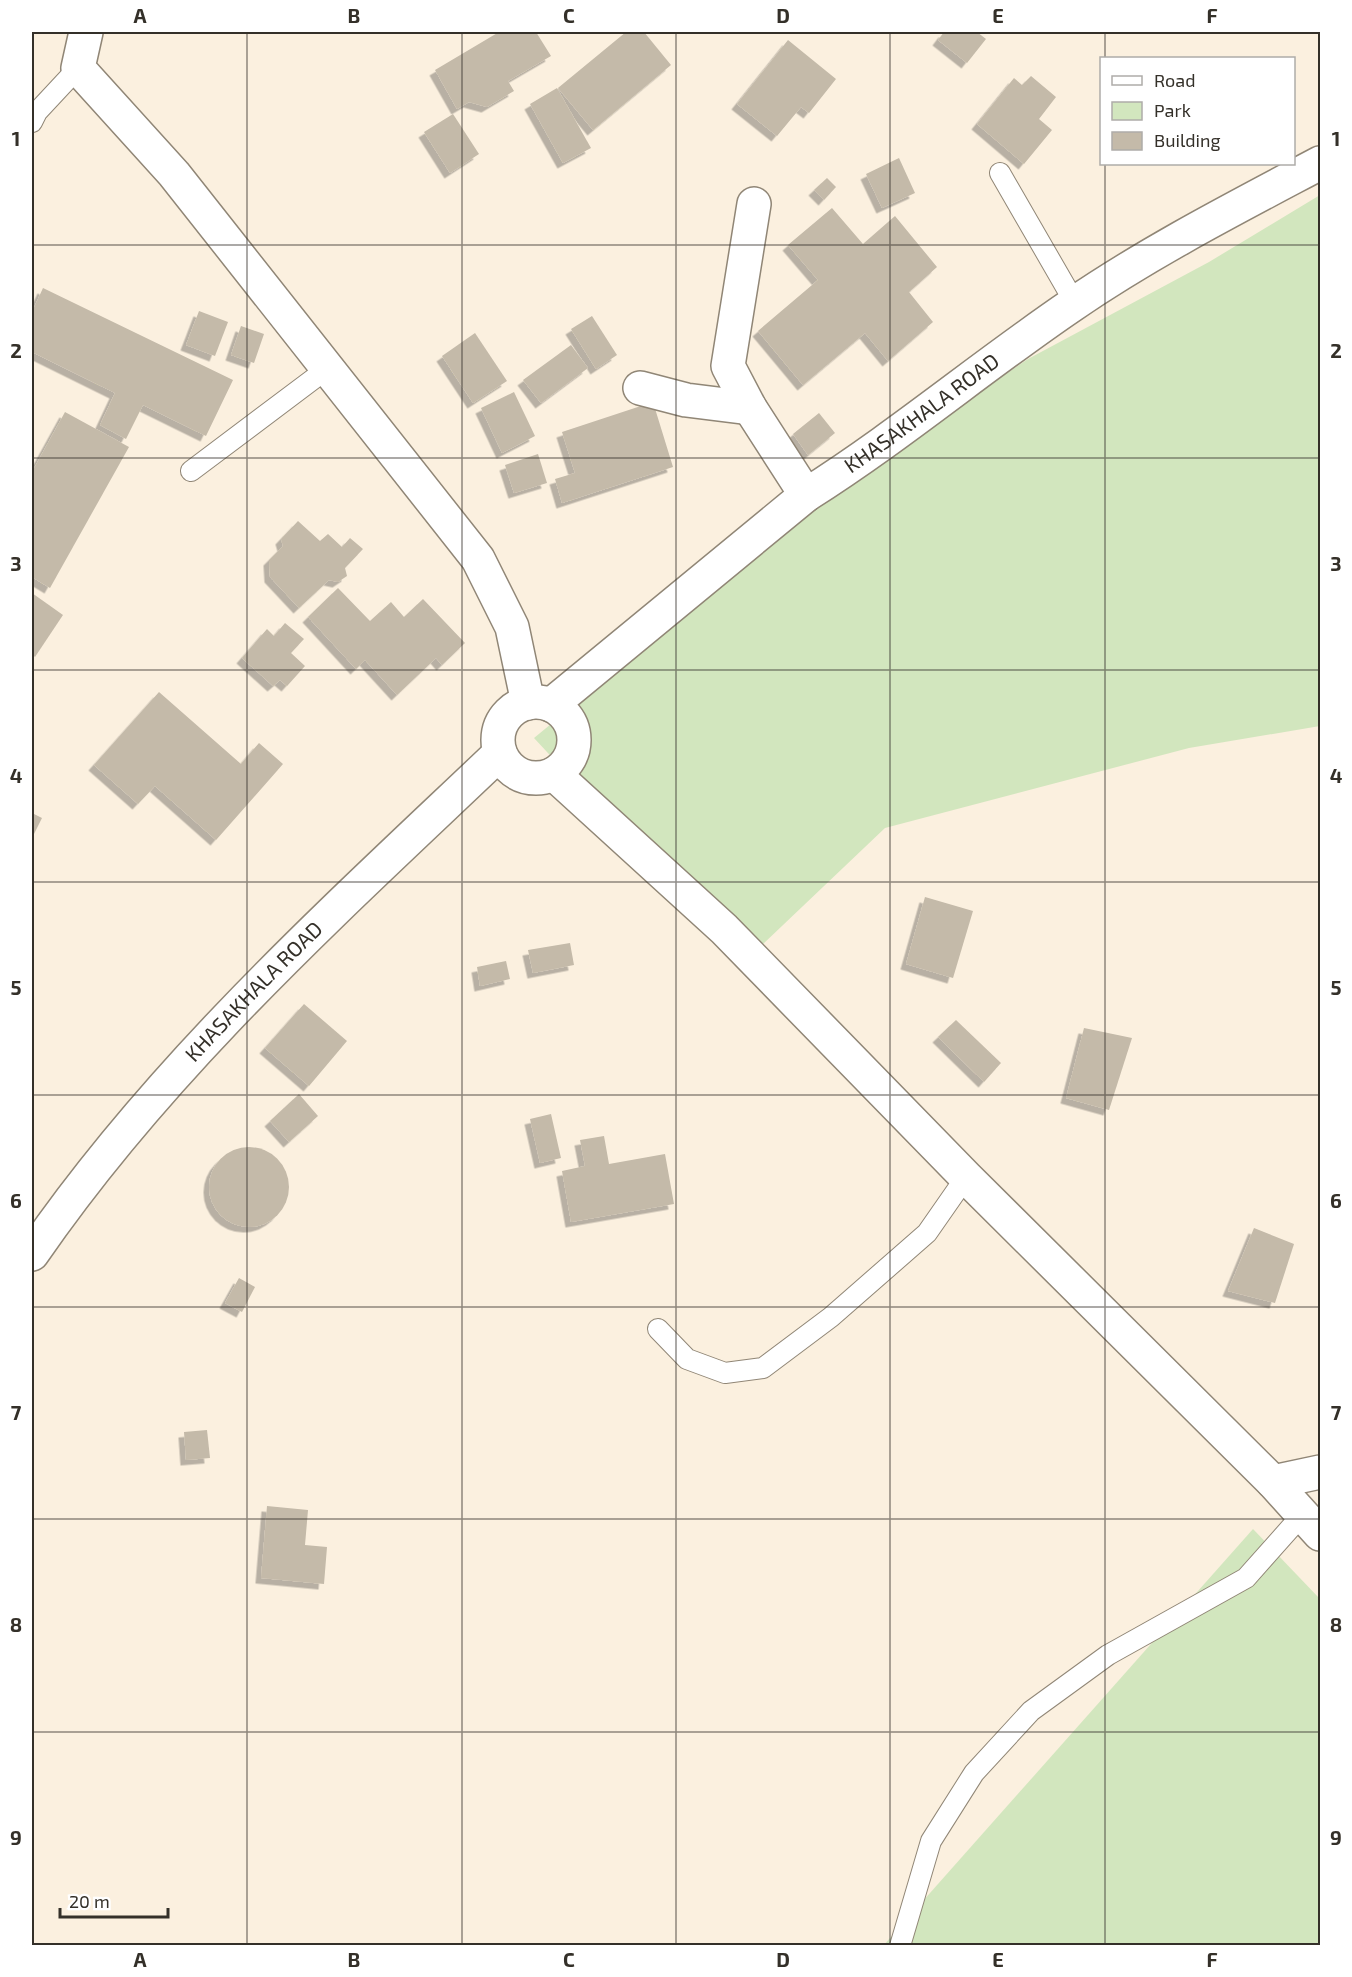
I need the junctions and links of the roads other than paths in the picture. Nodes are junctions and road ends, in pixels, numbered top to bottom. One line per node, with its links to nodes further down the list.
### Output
1 (86, 32): 2 (street)
2 (78, 68): 3 (lane); 8 (street)
3 (32, 122)
4 (1320, 163): 7 (street, KHASAKHALA ROAD)
5 (1000, 173): 7 (lane)
6 (754, 204): 10 (street)
7 (1075, 303): 12 (street, KHASAKHALA ROAD)
8 (328, 368): 11 (lane); 13 (street)
9 (640, 388): 10 (street)
10 (750, 408): 12 (street)
11 (191, 471)
12 (806, 495): 13 (street, KHASAKHALA ROAD)
13 (540, 704): 14 (street); 15 (street)
14 (500, 753): 15 (street); 17 (street, KHASAKHALA ROAD)
15 (554, 774): 16 (street)
16 (966, 1177): 18 (lane); 20 (street)
17 (32, 1254)
18 (658, 1329)
19 (1320, 1472): 20 (street)
20 (1273, 1482): 21 (street)
21 (1311, 1524): 22 (lane)
22 (900, 1946)

